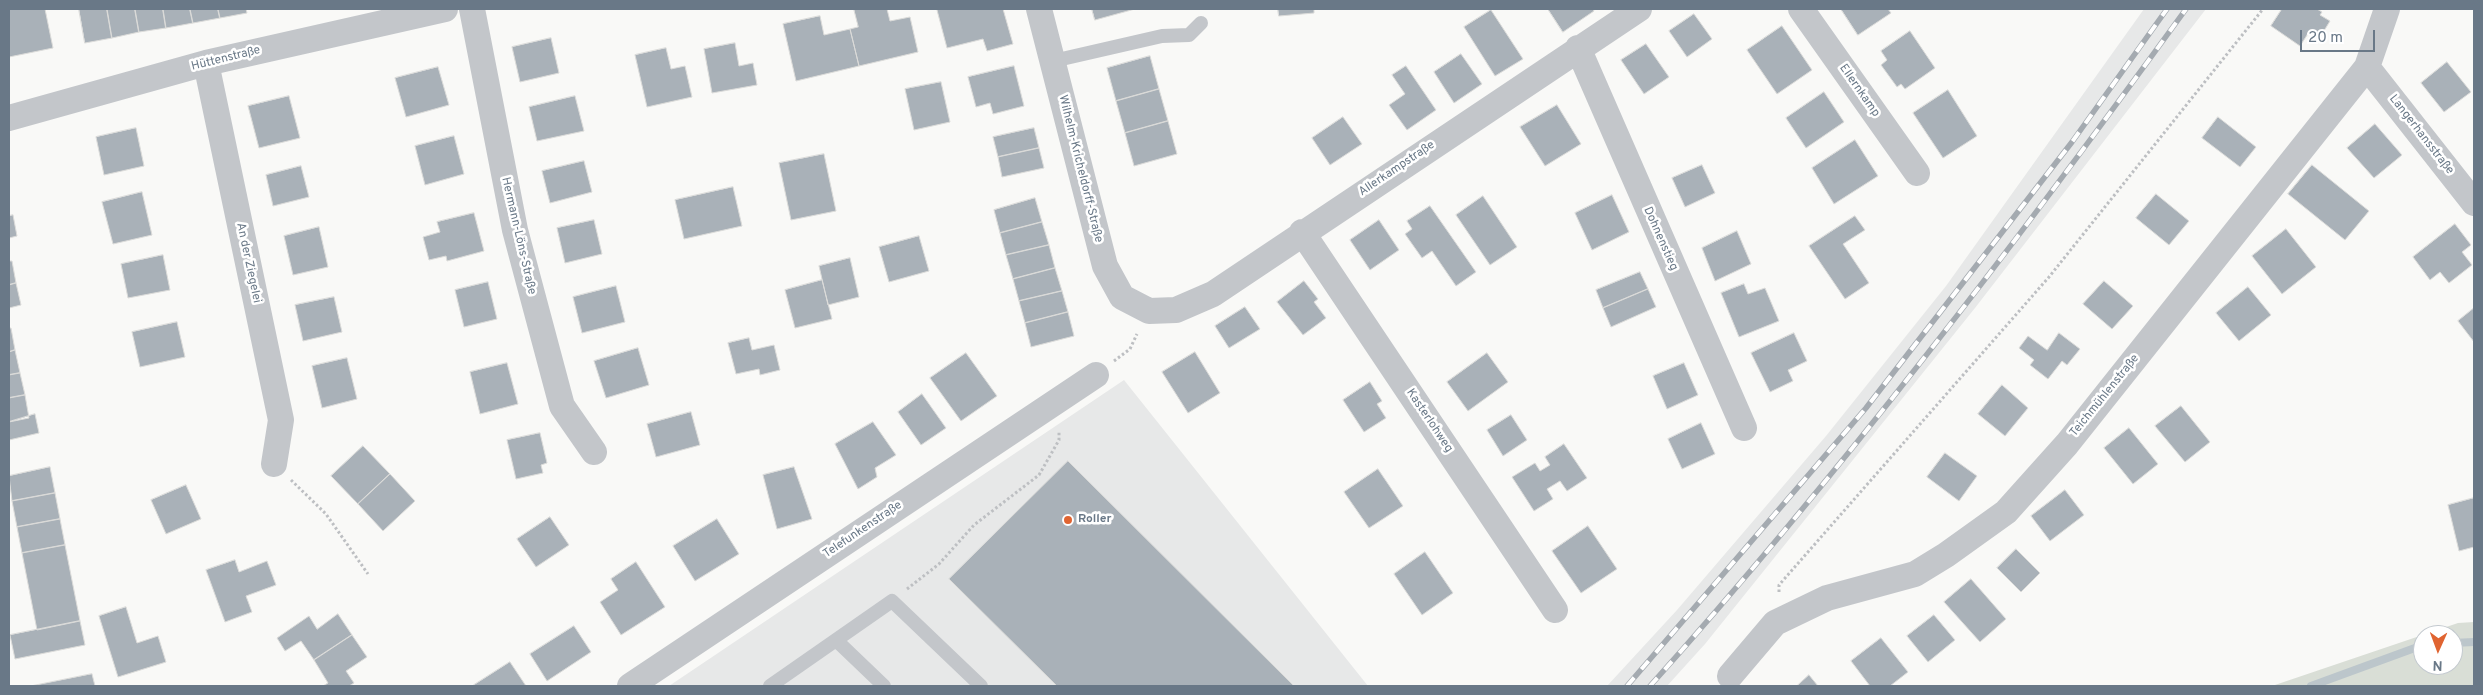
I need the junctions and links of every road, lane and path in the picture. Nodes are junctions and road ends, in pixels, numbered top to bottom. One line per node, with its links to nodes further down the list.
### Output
1 (445, 9): 11 (street, Hüttenstraße)
2 (472, 9): 21 (street, Hermann-Löns-Straße)
3 (1039, 9): 10 (street, Wilhelm-Kricheldorff-Straße)
4 (1639, 9): 9 (street, Allerkampstraße)
5 (1801, 9): 14 (street, Ellernkamp)
6 (2263, 9): 26 (path)
7 (2388, 9): 12 (street, Teichmühlenstraße)
8 (1201, 23): 10 (lane)
9 (1578, 48): 16 (street, Allerkampstraße); 20 (street, Dohnenstieg)
10 (1052, 61): 17 (street, Wilhelm-Kricheldorff-Straße)
11 (206, 63): 13 (street, Hüttenstraße); 22 (street, An der Ziegelei)
12 (2367, 67): 15 (street, Langerhansstraße); 26 (street, Teichmühlenstraße)
13 (9, 118)
14 (1917, 173)
15 (2474, 203)
16 (1302, 232): 17 (street, Allerkampstraße); 25 (street, Kasterlohweg)
17 (1148, 311): 18 (path)
18 (1096, 375): 19 (street, Telefunkenstraße)
19 (1060, 398): 24 (path); 30 (street, Telefunkenstraße)
20 (1744, 428)
21 (594, 452)
22 (274, 464): 23 (path)
23 (368, 574)
24 (892, 601): 27 (lane); 29 (lane)
25 (1555, 610)
26 (1775, 623): 28 (street, Teichmühlenstraße)
27 (837, 641): 31 (lane); 32 (lane)
28 (1730, 676)
29 (973, 684)
30 (630, 686)
31 (770, 686)
32 (884, 686)

